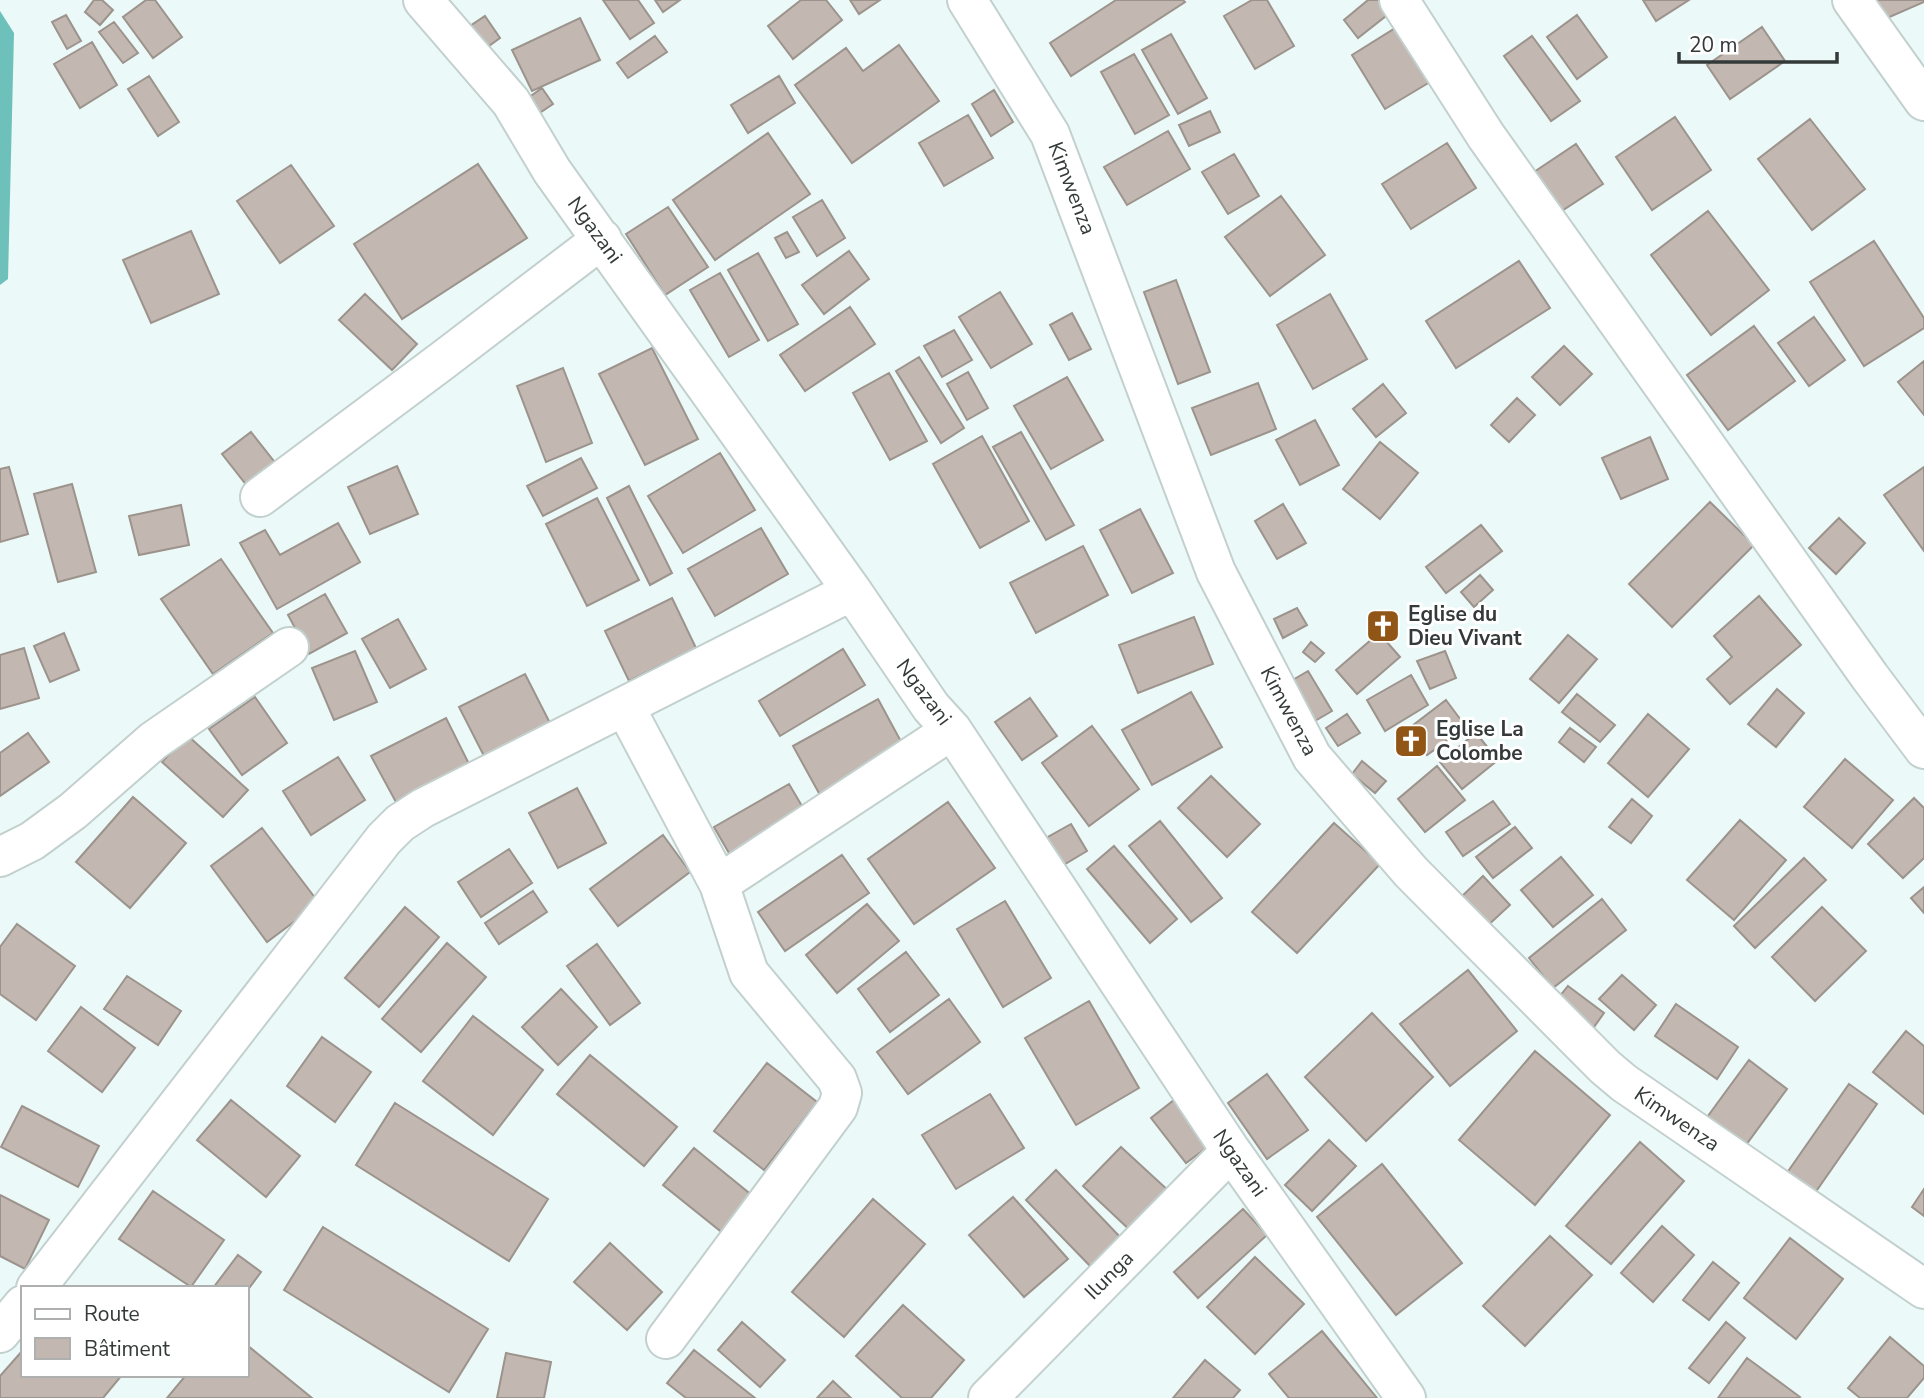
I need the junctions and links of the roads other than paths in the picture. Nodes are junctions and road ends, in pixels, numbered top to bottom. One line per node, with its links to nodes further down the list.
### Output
1 (423, 0): 6 (street, Ngazani)
2 (967, 0): 17 (street, Kimwenza)
3 (1399, 0): 12 (street)
4 (1852, 0): 5 (street)
5 (1924, 101)
6 (601, 239): 7 (street); 8 (street, Ngazani)
7 (260, 497)
8 (852, 591): 10 (street); 11 (street, Ngazani)
9 (289, 647): 13 (street)
10 (625, 707): 14 (street); 16 (street)
11 (952, 730): 14 (street); 15 (street, Ngazani)
12 (1924, 749)
13 (0, 857)
14 (719, 884): 20 (street)
15 (1231, 1151): 21 (street, Ilunga); 22 (street, Ngazani)
16 (38, 1286)
17 (1924, 1289)
18 (21, 1307): 19 (street)
19 (0, 1333)
20 (666, 1339)
21 (988, 1398)
22 (1406, 1398)

